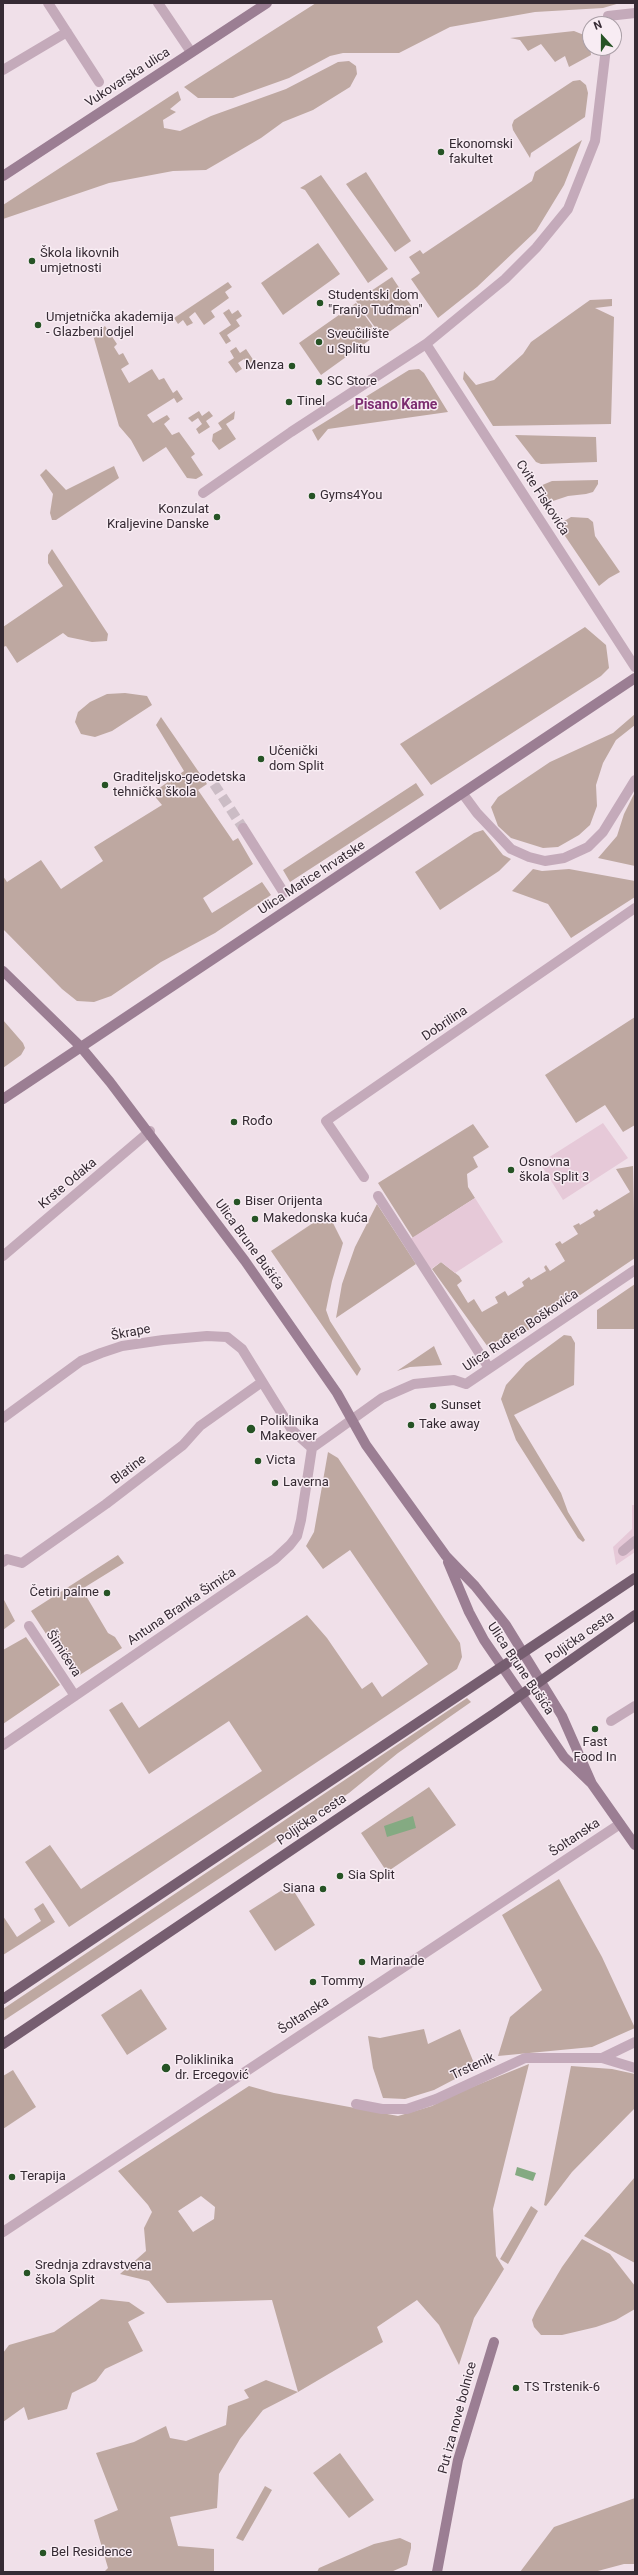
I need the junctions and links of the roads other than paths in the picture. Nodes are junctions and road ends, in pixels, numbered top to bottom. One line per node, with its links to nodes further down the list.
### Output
1 (48, 3): 6 (street)
2 (158, 3): 7 (street)
3 (267, 3): 7 (street, Vukovarska ulica)
4 (635, 13): 5 (street)
5 (622, 16)
6 (67, 32): 9 (street); 10 (street)
7 (191, 52): 11 (street, Vukovarska ulica)
8 (605, 56): 12 (street)
9 (3, 70)
10 (99, 82)
11 (3, 176)
12 (426, 344): 13 (street); 14 (street, Cvite Fiskovića)
13 (203, 493)
14 (635, 668)
15 (635, 678): 17 (street, Ulica Matice hrvatske)
16 (635, 780): 17 (street)
17 (463, 794): 22 (street, Ulica Matice hrvatske)
18 (243, 828): 19 (street)
19 (284, 893)
20 (635, 908): 25 (street, Dobrilina)
21 (3, 971): 22 (street, Ulica Brune Bušića)
22 (80, 1046): 23 (street, Ulica Matice hrvatske); 24 (street, Ulica Brune Bušića)
23 (3, 1099)
24 (150, 1131): 27 (street, Krste Odaka); 32 (street, Ulica Brune Bušića)
25 (364, 1177)
26 (378, 1196): 29 (street)
27 (3, 1256)
28 (635, 1270): 29 (street, Ulica Ruđera Boškovića)
29 (489, 1368): 32 (street, Ulica Ruđera Boškovića)
30 (262, 1382): 31 (street, Škrape); 33 (street); 37 (street, Blatine)
31 (3, 1418)
32 (352, 1420): 33 (street); 36 (street, Ulica Brune Bušića)
33 (312, 1448): 45 (street, Antuna Branka Šimića)
34 (635, 1541): 35 (street)
35 (623, 1551)
36 (446, 1556): 41 (street, Ulica Brune Bušića); 42 (street, Ulica Brune Bušića)
37 (3, 1562)
38 (635, 1578): 41 (main road, Poljička cesta)
39 (635, 1615): 43 (main road, Poljička cesta)
40 (29, 1626): 45 (street, Šimićeva)
41 (523, 1651): 42 (main road, Poljička cesta); 43 (street, Ulica Brune Bušića)
42 (501, 1666): 44 (street, Ulica Brune Bušića); 52 (main road, Poljička cesta)
43 (541, 1680): 44 (main road, Poljička cesta); 49 (street, Ulica Brune Bušića)
44 (521, 1695): 49 (street, Ulica Brune Bušića); 54 (main road, Poljička cesta)
45 (74, 1696): 48 (street, Antuna Branka Šimića)
46 (635, 1706): 47 (street)
47 (611, 1721)
48 (3, 1744)
49 (592, 1784): 50 (street, Ulica Brune Bušića)
50 (620, 1824): 51 (street, Ulica Brune Bušića); 58 (street, Šoltanska)
51 (635, 1846)
52 (3, 1999)
53 (635, 2042): 55 (street, Trstenik)
54 (3, 2044)
55 (602, 2058): 56 (street, Trstenik); 57 (street, Trstenik)
56 (635, 2068)
57 (356, 2104)
58 (3, 2232)
59 (494, 2342): 60 (street, Put iza nove bolnice)
60 (437, 2572)

